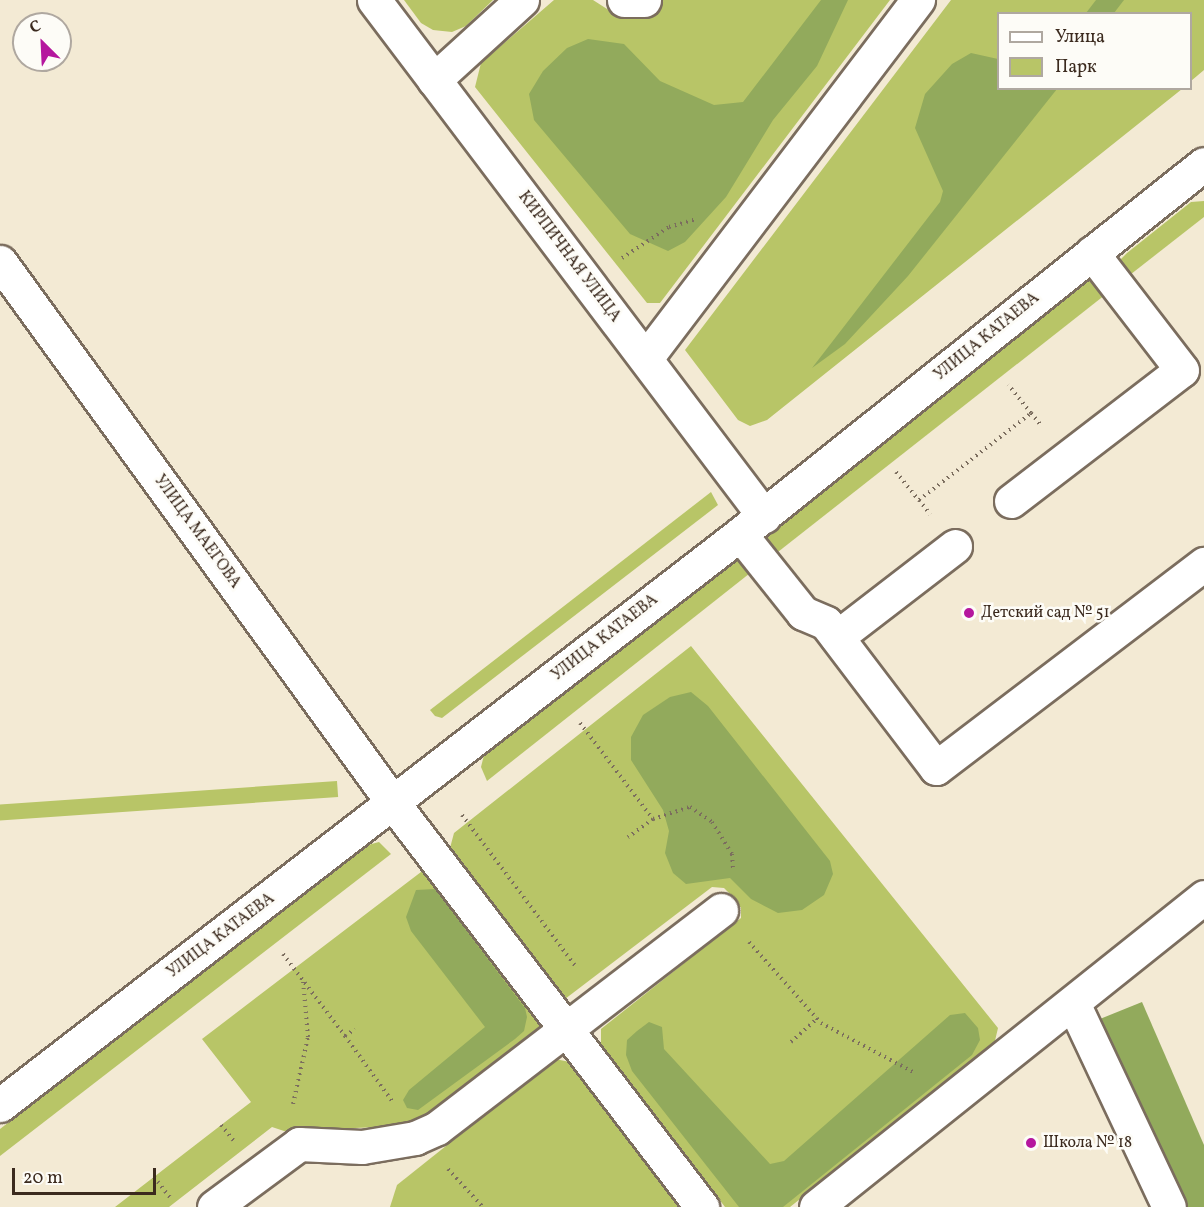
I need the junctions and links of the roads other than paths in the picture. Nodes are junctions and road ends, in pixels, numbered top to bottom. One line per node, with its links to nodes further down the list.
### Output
1 (374, 0): 6 (street, КИРПИЧНАЯ УЛИЦА)
2 (522, 0): 6 (street)
3 (624, 0): 4 (street)
4 (644, 0)
5 (918, 0): 10 (street)
6 (434, 80): 10 (street, КИРПИЧНАЯ УЛИЦА)
7 (1204, 164): 8 (street, УЛИЦА КАТАЕВА)
8 (1092, 253): 11 (street); 13 (street, УЛИЦА КАТАЕВА)
9 (0, 262): 17 (street, УЛИЦА МАЕГОВА)
10 (646, 358): 13 (street, КИРПИЧНАЯ УЛИЦА)
11 (1193, 366): 12 (street)
12 (1011, 501)
13 (752, 525): 16 (street, КИРПИЧНАЯ УЛИЦА); 17 (street, УЛИЦА КАТАЕВА)
14 (955, 546): 16 (street)
15 (1204, 564): 16 (street, КИРПИЧНАЯ УЛИЦА)
16 (837, 637)
17 (393, 803): 21 (street, УЛИЦА МАЕГОВА); 22 (street, УЛИЦА КАТАЕВА)
18 (1204, 897): 20 (street)
19 (721, 910): 21 (street)
20 (1073, 1003): 25 (street); 26 (street)
21 (566, 1028): 23 (street); 24 (street, УЛИЦА МАЕГОВА)
22 (0, 1103)
23 (214, 1207)
24 (702, 1207)
25 (816, 1207)
26 (1168, 1207)

